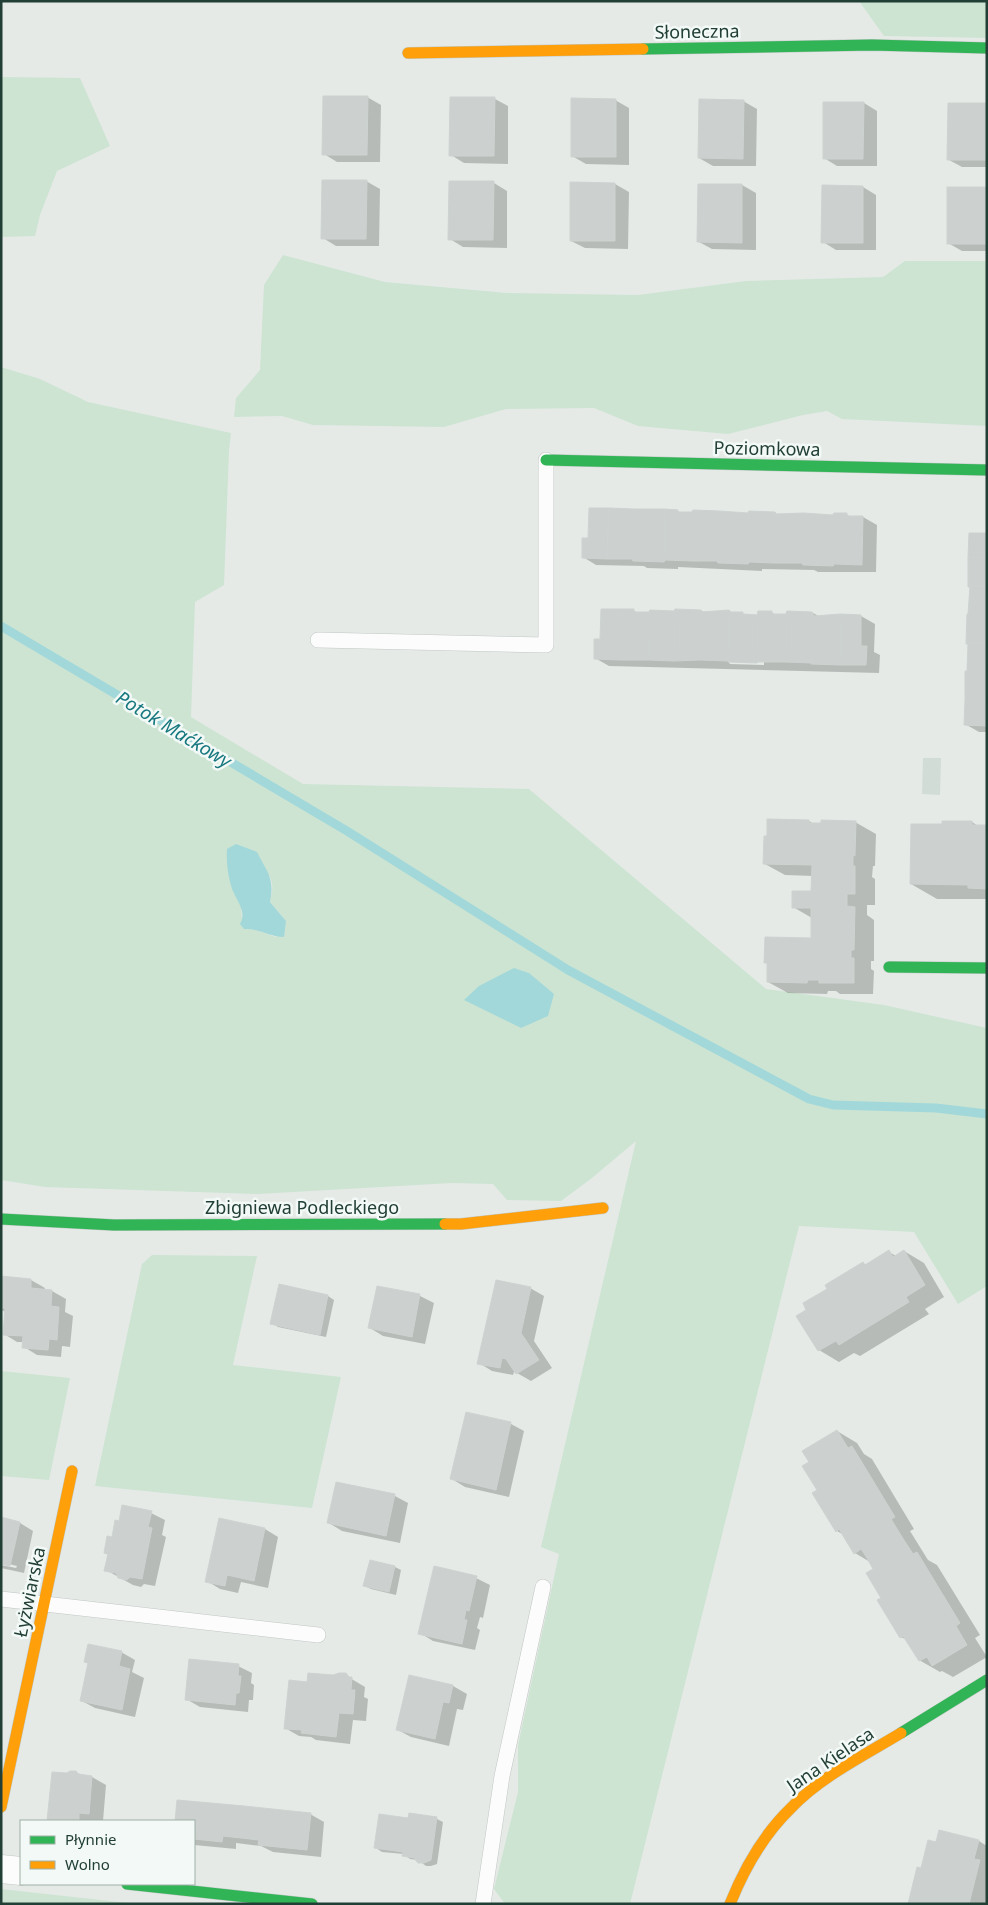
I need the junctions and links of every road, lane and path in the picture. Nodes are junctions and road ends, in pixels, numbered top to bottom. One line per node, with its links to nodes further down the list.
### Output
1 (987, 48): 2 (street, Słoneczna)
2 (408, 53)
3 (546, 460): 4 (street, Poziomkowa); 5 (lane)
4 (987, 470)
5 (318, 640)
6 (890, 967): 7 (street)
7 (987, 968)
8 (603, 1208): 9 (street, Zbigniewa Podleckiego)
9 (1, 1219)
10 (72, 1471): 13 (street, Łyżwiarska)
11 (543, 1586): 21 (lane)
12 (1, 1599): 13 (lane)
13 (44, 1604): 14 (lane); 16 (street, Łyżwiarska)
14 (318, 1635)
15 (987, 1680): 22 (street, Jana Kielasa)
16 (1, 1808)
17 (1, 1869): 18 (street)
18 (20, 1871)
19 (136, 1885): 20 (street)
20 (312, 1904)
21 (483, 1904)
22 (730, 1904)

